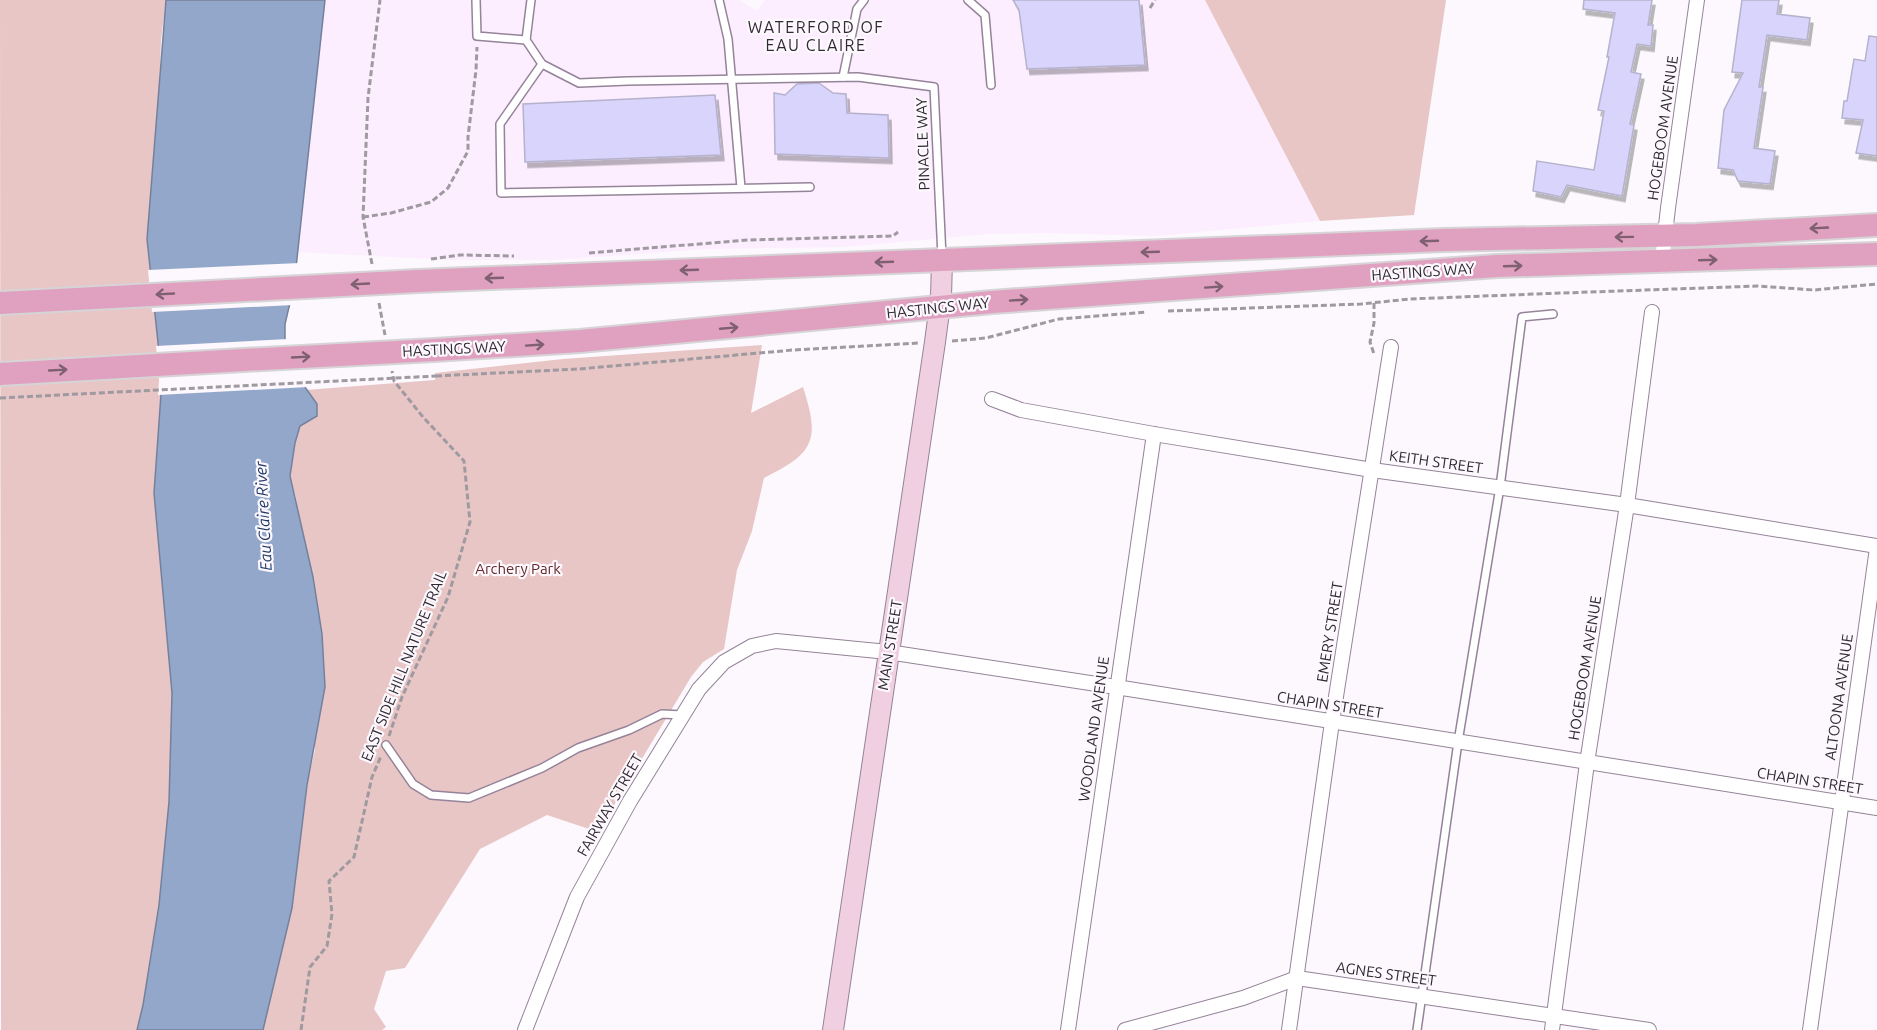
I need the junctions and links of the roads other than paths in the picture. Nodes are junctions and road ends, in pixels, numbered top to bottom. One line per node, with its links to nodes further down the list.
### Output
1 (476, 0): 7 (lane)
2 (531, 0): 7 (lane)
3 (719, 0): 10 (lane)
4 (864, 0): 9 (lane)
5 (968, 0): 11 (lane)
6 (1698, 0): 15 (street, HOGEBOOM AVENUE)
7 (526, 40): 8 (lane, PINACLE WAY)
8 (542, 64): 10 (lane, PINACLE WAY); 13 (lane)
9 (843, 77): 10 (lane, PINACLE WAY); 17 (lane, PINACLE WAY)
10 (730, 79): 13 (lane)
11 (991, 85)
12 (810, 187): 13 (lane)
13 (741, 188)
14 (1877, 225): 15 (main road, HASTINGS WAY, one-way to 15)
15 (1664, 236): 17 (main road, HASTINGS WAY, one-way to 17); 18 (street, HOGEBOOM AVENUE)
16 (1877, 254): 18 (main road, HASTINGS WAY, one-way to 16)
17 (942, 260): 19 (main road, HASTINGS WAY, one-way to 19, bridge); 20 (street, MAIN STREET)
18 (1662, 261): 20 (main road, HASTINGS WAY, one-way to 18)
19 (0, 303)
20 (940, 308): 24 (main road, HASTINGS WAY, one-way to 20, bridge); 32 (street, MAIN STREET)
21 (1652, 312): 29 (street, HOGEBOOM AVENUE)
22 (1553, 314): 28 (lane)
23 (1391, 347): 27 (street, EMERY STREET)
24 (0, 374)
25 (992, 399): 26 (street, KEITH STREET)
26 (1154, 434): 27 (street, KEITH STREET); 33 (street, WOODLAND AVENUE)
27 (1372, 470): 28 (street, KEITH STREET); 35 (street, EMERY STREET)
28 (1500, 487): 29 (street, KEITH STREET); 36 (lane)
29 (1627, 505): 30 (street, KEITH STREET); 38 (street, HOGEBOOM AVENUE)
30 (1877, 547): 39 (street, ALTOONA AVENUE)
31 (776, 641): 32 (street, CHAPIN STREET); 34 (street, FAIRWAY STREET)
32 (888, 652): 33 (street, CHAPIN STREET); 46 (street, MAIN STREET)
33 (1116, 687): 35 (street, CHAPIN STREET); 47 (street, WOODLAND AVENUE)
34 (683, 715): 37 (lane); 45 (street, FAIRWAY STREET)
35 (1332, 722): 36 (street, CHAPIN STREET); 41 (street, EMERY STREET)
36 (1458, 742): 38 (street, CHAPIN STREET); 42 (lane)
37 (386, 745)
38 (1587, 762): 39 (street, CHAPIN STREET); 43 (street, HOGEBOOM AVENUE)
39 (1840, 802): 40 (street, CHAPIN STREET); 53 (street, ALTOONA AVENUE)
40 (1877, 808)
41 (1297, 978): 42 (street, AGNES STREET); 44 (street, AGNES STREET); 49 (street, EMERY STREET)
42 (1422, 996): 43 (street, AGNES STREET); 50 (lane)
43 (1554, 1015): 51 (street, HOGEBOOM AVENUE); 52 (street, AGNES STREET)
44 (1155, 1026): 48 (street, AGNES STREET)
45 (525, 1030)
46 (833, 1030)
47 (1068, 1030)
48 (1125, 1030)
49 (1289, 1030)
50 (1417, 1030)
51 (1552, 1030)
52 (1649, 1030)
53 (1810, 1030)

